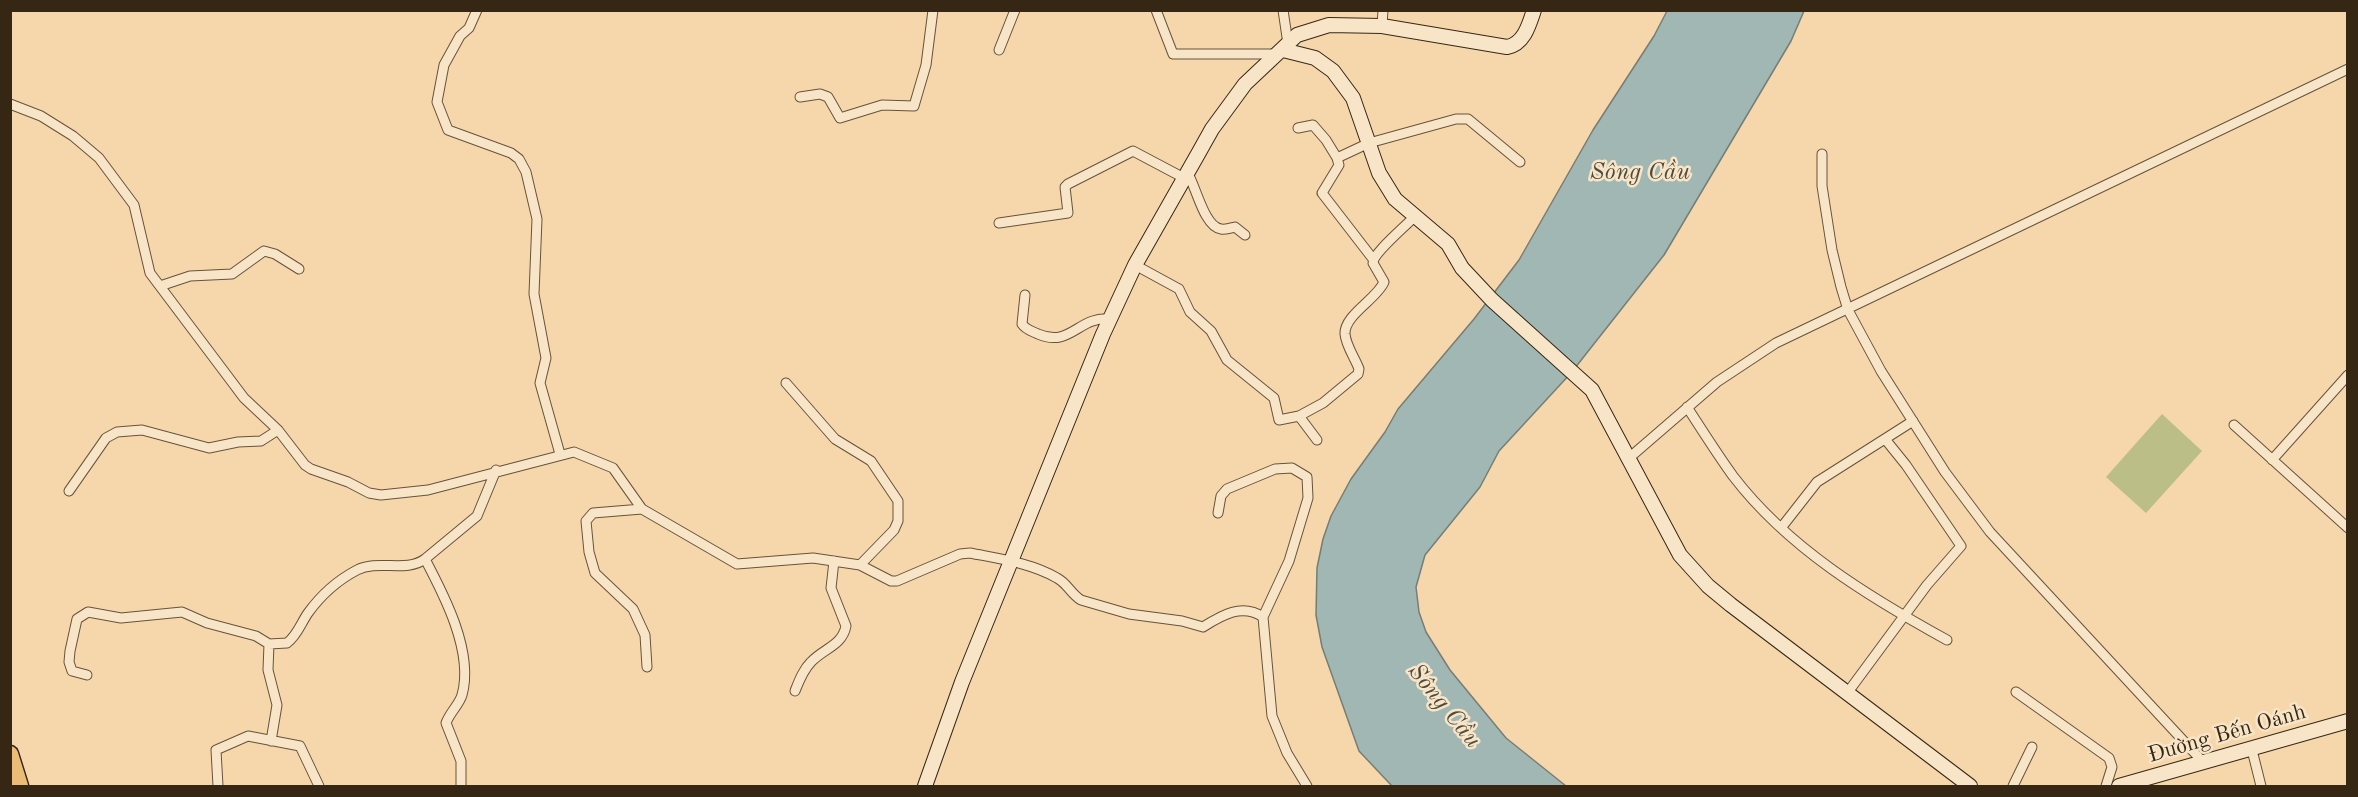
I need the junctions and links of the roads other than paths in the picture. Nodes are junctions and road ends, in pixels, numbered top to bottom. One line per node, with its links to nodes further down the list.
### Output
1 (477, 10): 39 (street)
2 (933, 10): 12 (street)
3 (1015, 10): 10 (street)
4 (1156, 10): 9 (street)
5 (1283, 10): 9 (street)
6 (1383, 10): 8 (street)
7 (1534, 10): 8 (street)
8 (1382, 26): 9 (street)
9 (1282, 49): 15 (street); 19 (street)
10 (999, 50)
11 (2348, 69): 28 (street)
12 (800, 97)
13 (10, 104): 26 (street)
14 (1298, 128): 17 (street)
15 (1369, 143): 17 (street); 18 (street); 20 (street)
16 (1822, 154): 28 (street)
17 (1337, 158): 23 (street)
18 (1520, 162)
19 (1186, 175): 21 (street); 22 (street); 24 (street)
20 (1415, 216): 23 (street); 40 (street)
21 (999, 223)
22 (1245, 235)
23 (1373, 259): 33 (street)
24 (1135, 265): 29 (street); 33 (street)
25 (300, 269): 26 (street)
26 (159, 286): 36 (street)
27 (1025, 295): 29 (street)
28 (1848, 310): 32 (street); 34 (street)
29 (1110, 319): 50 (street)
30 (2348, 375): 41 (street)
31 (786, 383): 51 (street)
32 (1687, 407): 40 (street); 46 (street)
33 (1299, 416): 38 (street)
34 (1913, 422): 37 (street); 66 (street)
35 (2234, 425): 41 (street)
36 (278, 430): 42 (street); 43 (street)
37 (1885, 439): 46 (street); 52 (street)
38 (1317, 440)
39 (560, 454): 42 (street); 44 (street)
40 (1629, 458): 59 (street)
41 (2272, 460): 47 (street)
42 (496, 470): 48 (street)
43 (69, 491)
44 (642, 509): 49 (street); 56 (street)
45 (1218, 513): 53 (street)
46 (1781, 528): 52 (street)
47 (2348, 528)
48 (425, 559): 55 (street); 70 (street)
49 (834, 561): 51 (street); 58 (street)
50 (1011, 562): 51 (street); 53 (street); 71 (street)
51 (860, 566)
52 (1904, 616): 54 (street); 59 (street)
53 (1263, 617): 72 (street)
54 (1947, 640)
55 (269, 644): 57 (street); 62 (street)
56 (647, 667)
57 (87, 675)
58 (795, 691)
59 (1848, 692): 73 (street)
60 (2016, 692): 75 (street)
61 (2348, 721): 64 (street, Đường Bến Oánh)
62 (271, 741): 68 (street); 69 (street)
63 (2032, 747): 74 (street)
64 (2252, 750): 66 (street, Đường Bến Oánh); 77 (street)
65 (10, 754): 67 (highway)
66 (2204, 763): 76 (street, Đường Bến Oánh)
67 (20, 786)
68 (218, 786)
69 (319, 786)
70 (461, 786)
71 (925, 786)
72 (1307, 786)
73 (1970, 786)
74 (2013, 786)
75 (2106, 786)
76 (2119, 786)
77 (2260, 786)

